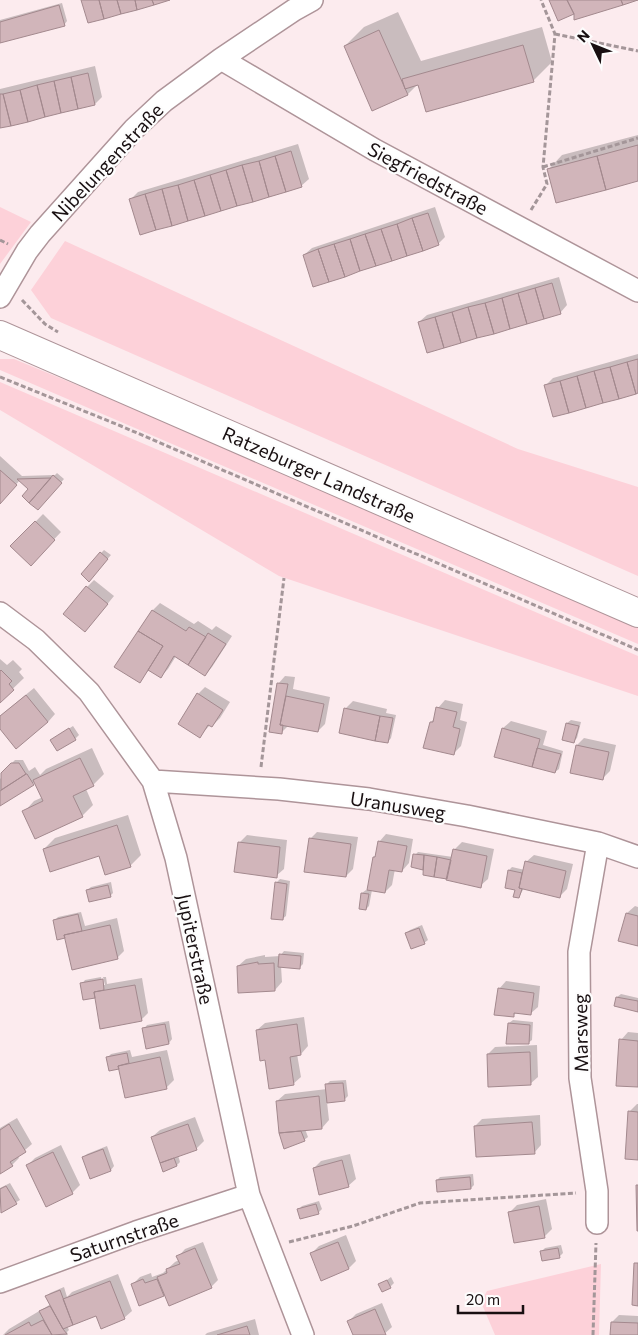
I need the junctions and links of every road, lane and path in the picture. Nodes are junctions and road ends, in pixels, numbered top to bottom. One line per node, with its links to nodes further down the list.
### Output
1 (312, 0): 5 (street, Nibelungenstraße)
2 (541, 0): 3 (path)
3 (556, 34): 4 (path); 7 (path)
4 (638, 51)
5 (221, 59): 8 (street, Siegfriedstraße); 10 (street, Nibelungenstraße)
6 (638, 138): 7 (path)
7 (544, 166): 8 (path)
8 (520, 227): 9 (street, Siegfriedstraße)
9 (638, 290)
10 (0, 297)
11 (0, 335): 15 (main road, Ratzeburger Landstraße)
12 (0, 377): 16 (path)
13 (284, 578): 18 (path)
14 (0, 613): 17 (street, Jupiterstraße)
15 (638, 613)
16 (638, 650)
17 (153, 781): 18 (street, Uranusweg); 22 (street, Jupiterstraße)
18 (259, 787): 19 (street, Uranusweg)
19 (598, 844): 20 (street, Uranusweg); 21 (street, Marsweg)
20 (638, 857)
21 (598, 1191): 23 (street, Marsweg); 24 (path)
22 (249, 1195): 24 (street, Jupiterstraße); 25 (street, Saturnstraße)
23 (597, 1223): 27 (path)
24 (268, 1247): 26 (street, Jupiterstraße)
25 (0, 1282)
26 (303, 1335)
27 (593, 1335)

